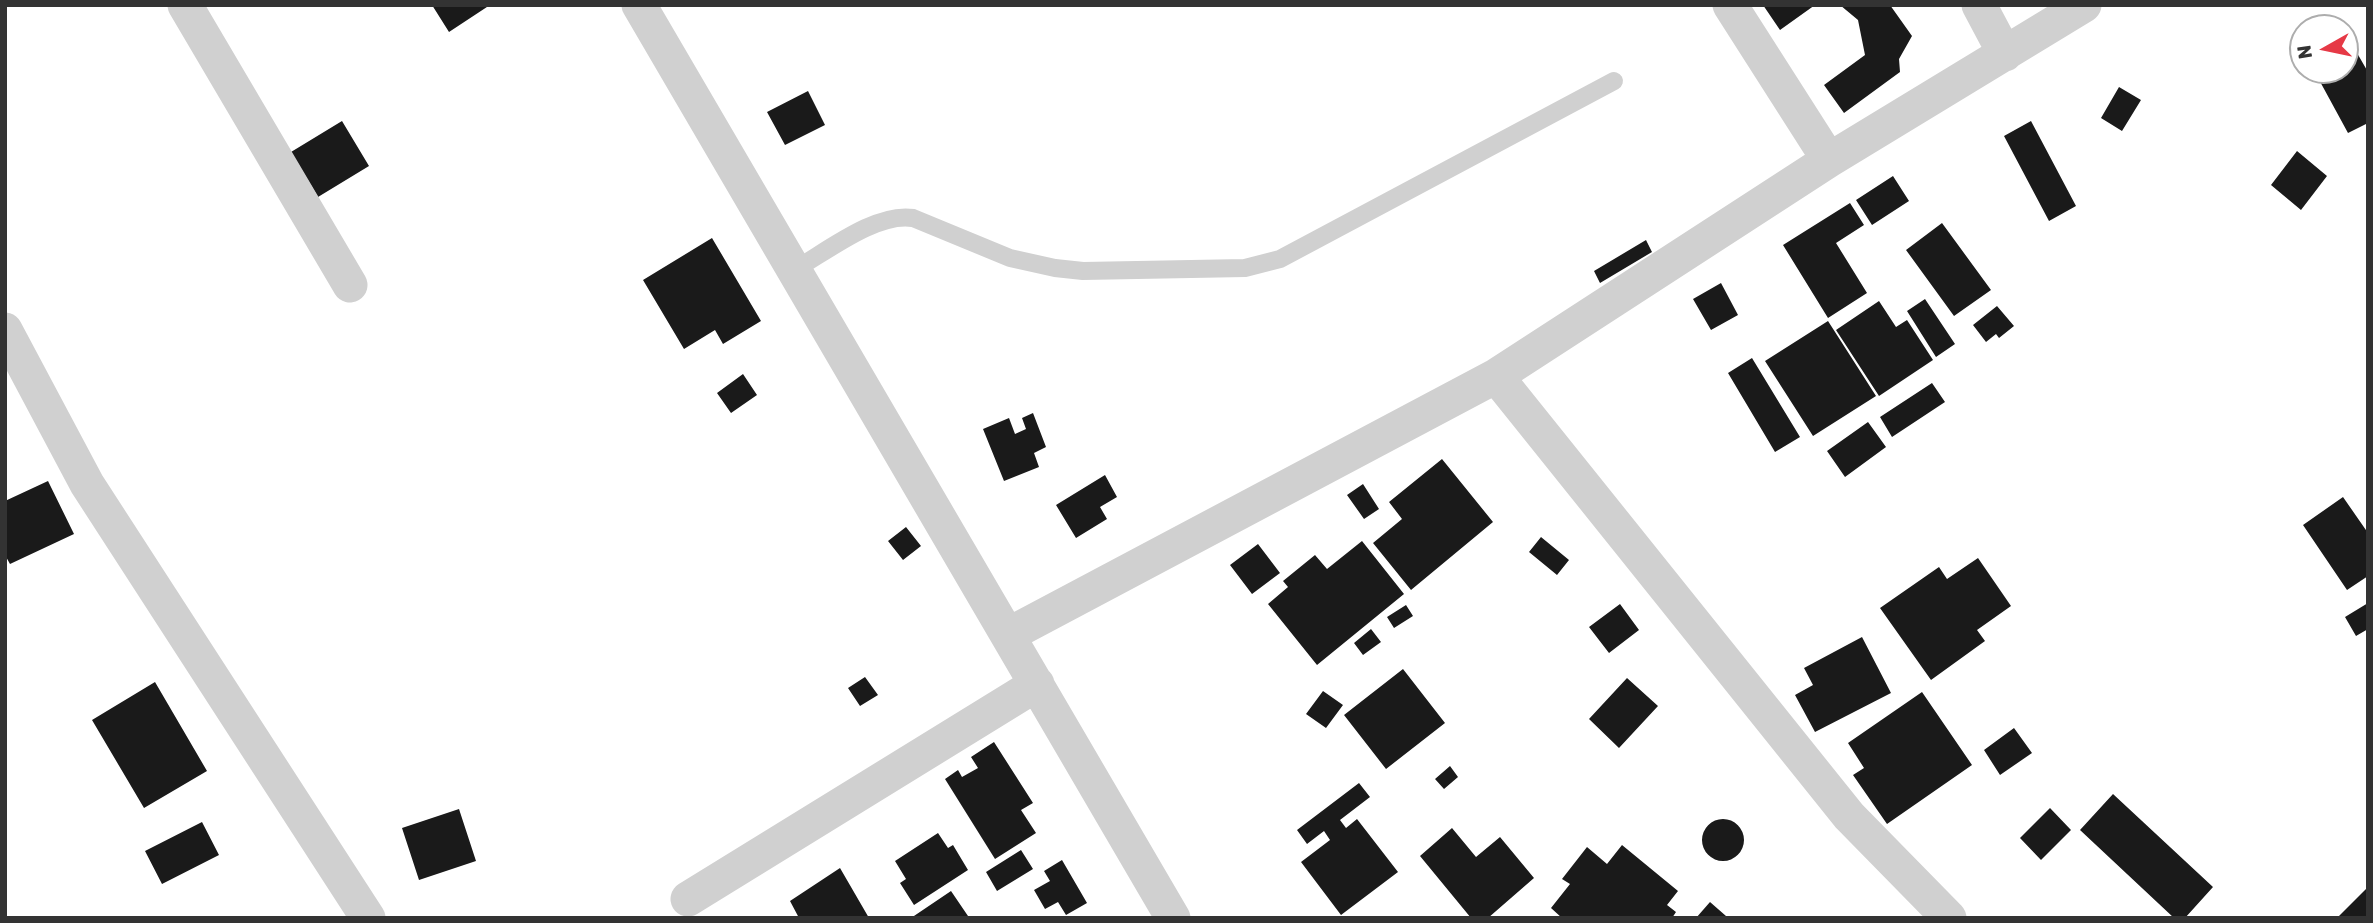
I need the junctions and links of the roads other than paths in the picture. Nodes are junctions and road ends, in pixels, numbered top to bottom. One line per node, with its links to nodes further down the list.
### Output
1 (186, 5): 10 (street)
2 (639, 5): 9 (street)
3 (1730, 5): 8 (street)
4 (1979, 5): 6 (street)
5 (2084, 5): 6 (street)
6 (2006, 54): 8 (street)
7 (1614, 81): 9 (lane)
8 (1829, 160): 12 (street)
9 (794, 270): 13 (street)
10 (350, 285)
11 (5, 330): 16 (street)
12 (1496, 376): 13 (street); 18 (street)
13 (1008, 635): 14 (street)
14 (1037, 684): 15 (street); 17 (street)
15 (688, 899)
16 (368, 918)
17 (1173, 918)
18 (1949, 918)

